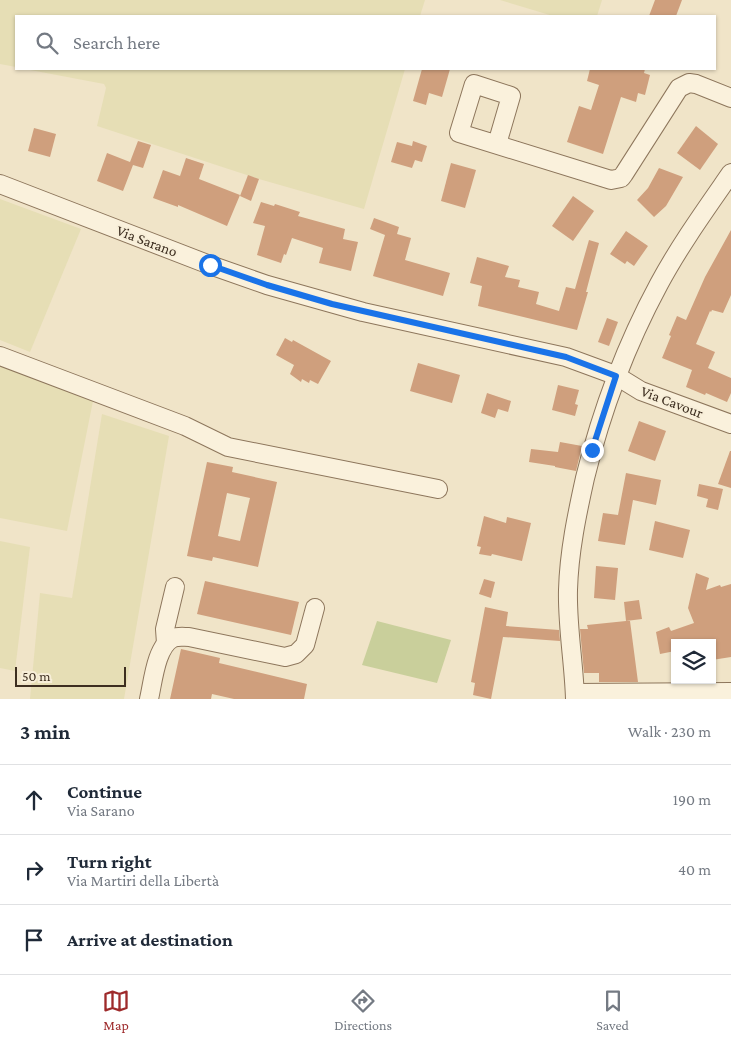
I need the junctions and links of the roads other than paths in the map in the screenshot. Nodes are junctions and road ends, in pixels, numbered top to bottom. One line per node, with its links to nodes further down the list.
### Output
1 (731, 98): 2 (street)
2 (496, 144)
3 (731, 173): 6 (street)
4 (0, 184): 6 (street, Via Sarano)
5 (0, 356): 8 (street)
6 (616, 376): 7 (street, Via Cavour); 13 (street)
7 (731, 424)
8 (438, 489)
9 (176, 587): 11 (street)
10 (315, 608): 11 (street)
11 (166, 643): 14 (street)
12 (731, 692): 13 (street)
13 (575, 696)
14 (149, 699)

